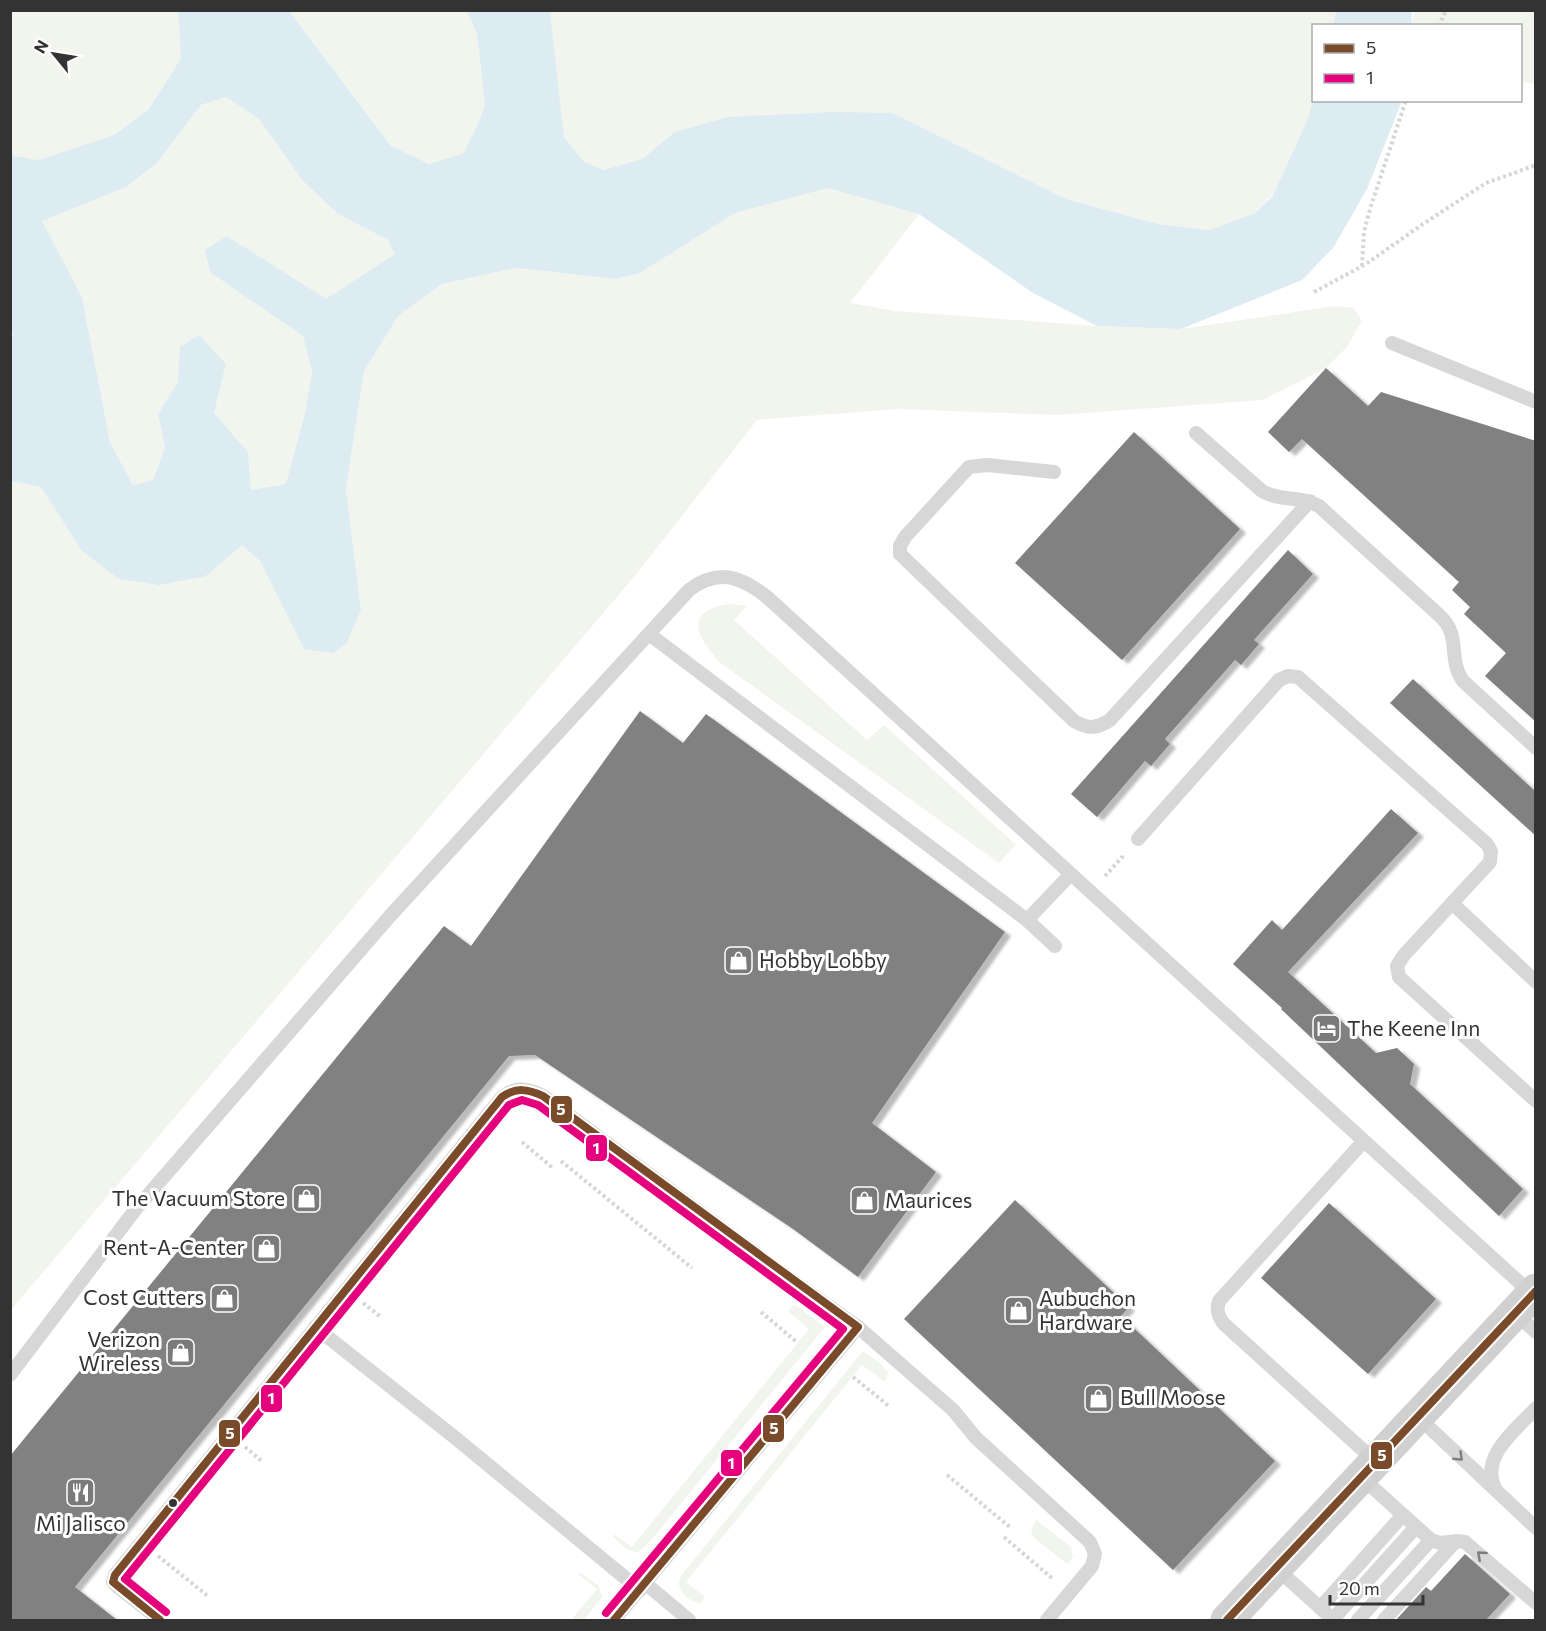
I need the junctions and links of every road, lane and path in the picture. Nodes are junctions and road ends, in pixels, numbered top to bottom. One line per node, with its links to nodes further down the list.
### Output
1 (1405, 102): 3 (path)
2 (1536, 165): 3 (path)
3 (1362, 266): 4 (path)
4 (1314, 292)
5 (1392, 343): 6 (lane)
6 (1536, 402)
7 (1196, 433): 9 (lane)
8 (1054, 472): 9 (lane)
9 (1310, 501): 11 (lane)
10 (649, 634): 13 (lane); 16 (lane); 30 (lane)
11 (1536, 748)
12 (1138, 839): 14 (path); 15 (lane)
13 (1070, 875): 14 (lane); 16 (lane)
14 (1090, 893): 21 (lane)
15 (1452, 903): 18 (lane); 19 (lane)
16 (1027, 920): 17 (lane)
17 (1055, 945)
18 (1536, 982)
19 (1536, 1101)
20 (522, 1142): 23 (path)
21 (1363, 1142): 25 (lane); 35 (lane)
22 (561, 1161): 24 (path)
23 (555, 1169)
24 (692, 1268)
25 (1529, 1307): 34 (street)
26 (761, 1312): 29 (path)
27 (315, 1327): 28 (lane); 45 (lane); 47 (lane)
28 (858, 1327): 47 (lane); 48 (lane)
29 (798, 1343)
30 (10, 1375)
31 (853, 1377): 32 (path)
32 (890, 1407)
33 (1536, 1407): 37 (lane)
34 (1417, 1416): 35 (street); 37 (lane, one-way to 37)
35 (1368, 1469): 38 (lane); 46 (street)
36 (947, 1475): 39 (path)
37 (1498, 1493): 41 (lane)
38 (1402, 1516): 40 (lane); 51 (lane)
39 (1011, 1528)
40 (1415, 1528): 43 (lane); 57 (lane)
41 (1536, 1528)
42 (1004, 1537): 48 (path)
43 (1431, 1540): 44 (lane); 58 (lane)
44 (1455, 1542): 50 (lane, one-way to 44); 59 (lane)
45 (141, 1543): 49 (path); 52 (lane)
46 (1276, 1568): 51 (lane); 56 (street)
47 (643, 1586): 53 (lane); 54 (lane)
48 (1070, 1594): 55 (lane)
49 (209, 1597)
50 (1536, 1603)
51 (1320, 1608): 57 (lane)
52 (160, 1620)
53 (614, 1620)
54 (689, 1620)
55 (1047, 1620)
56 (1227, 1620)
57 (1334, 1620)
58 (1358, 1620)
59 (1384, 1620)

